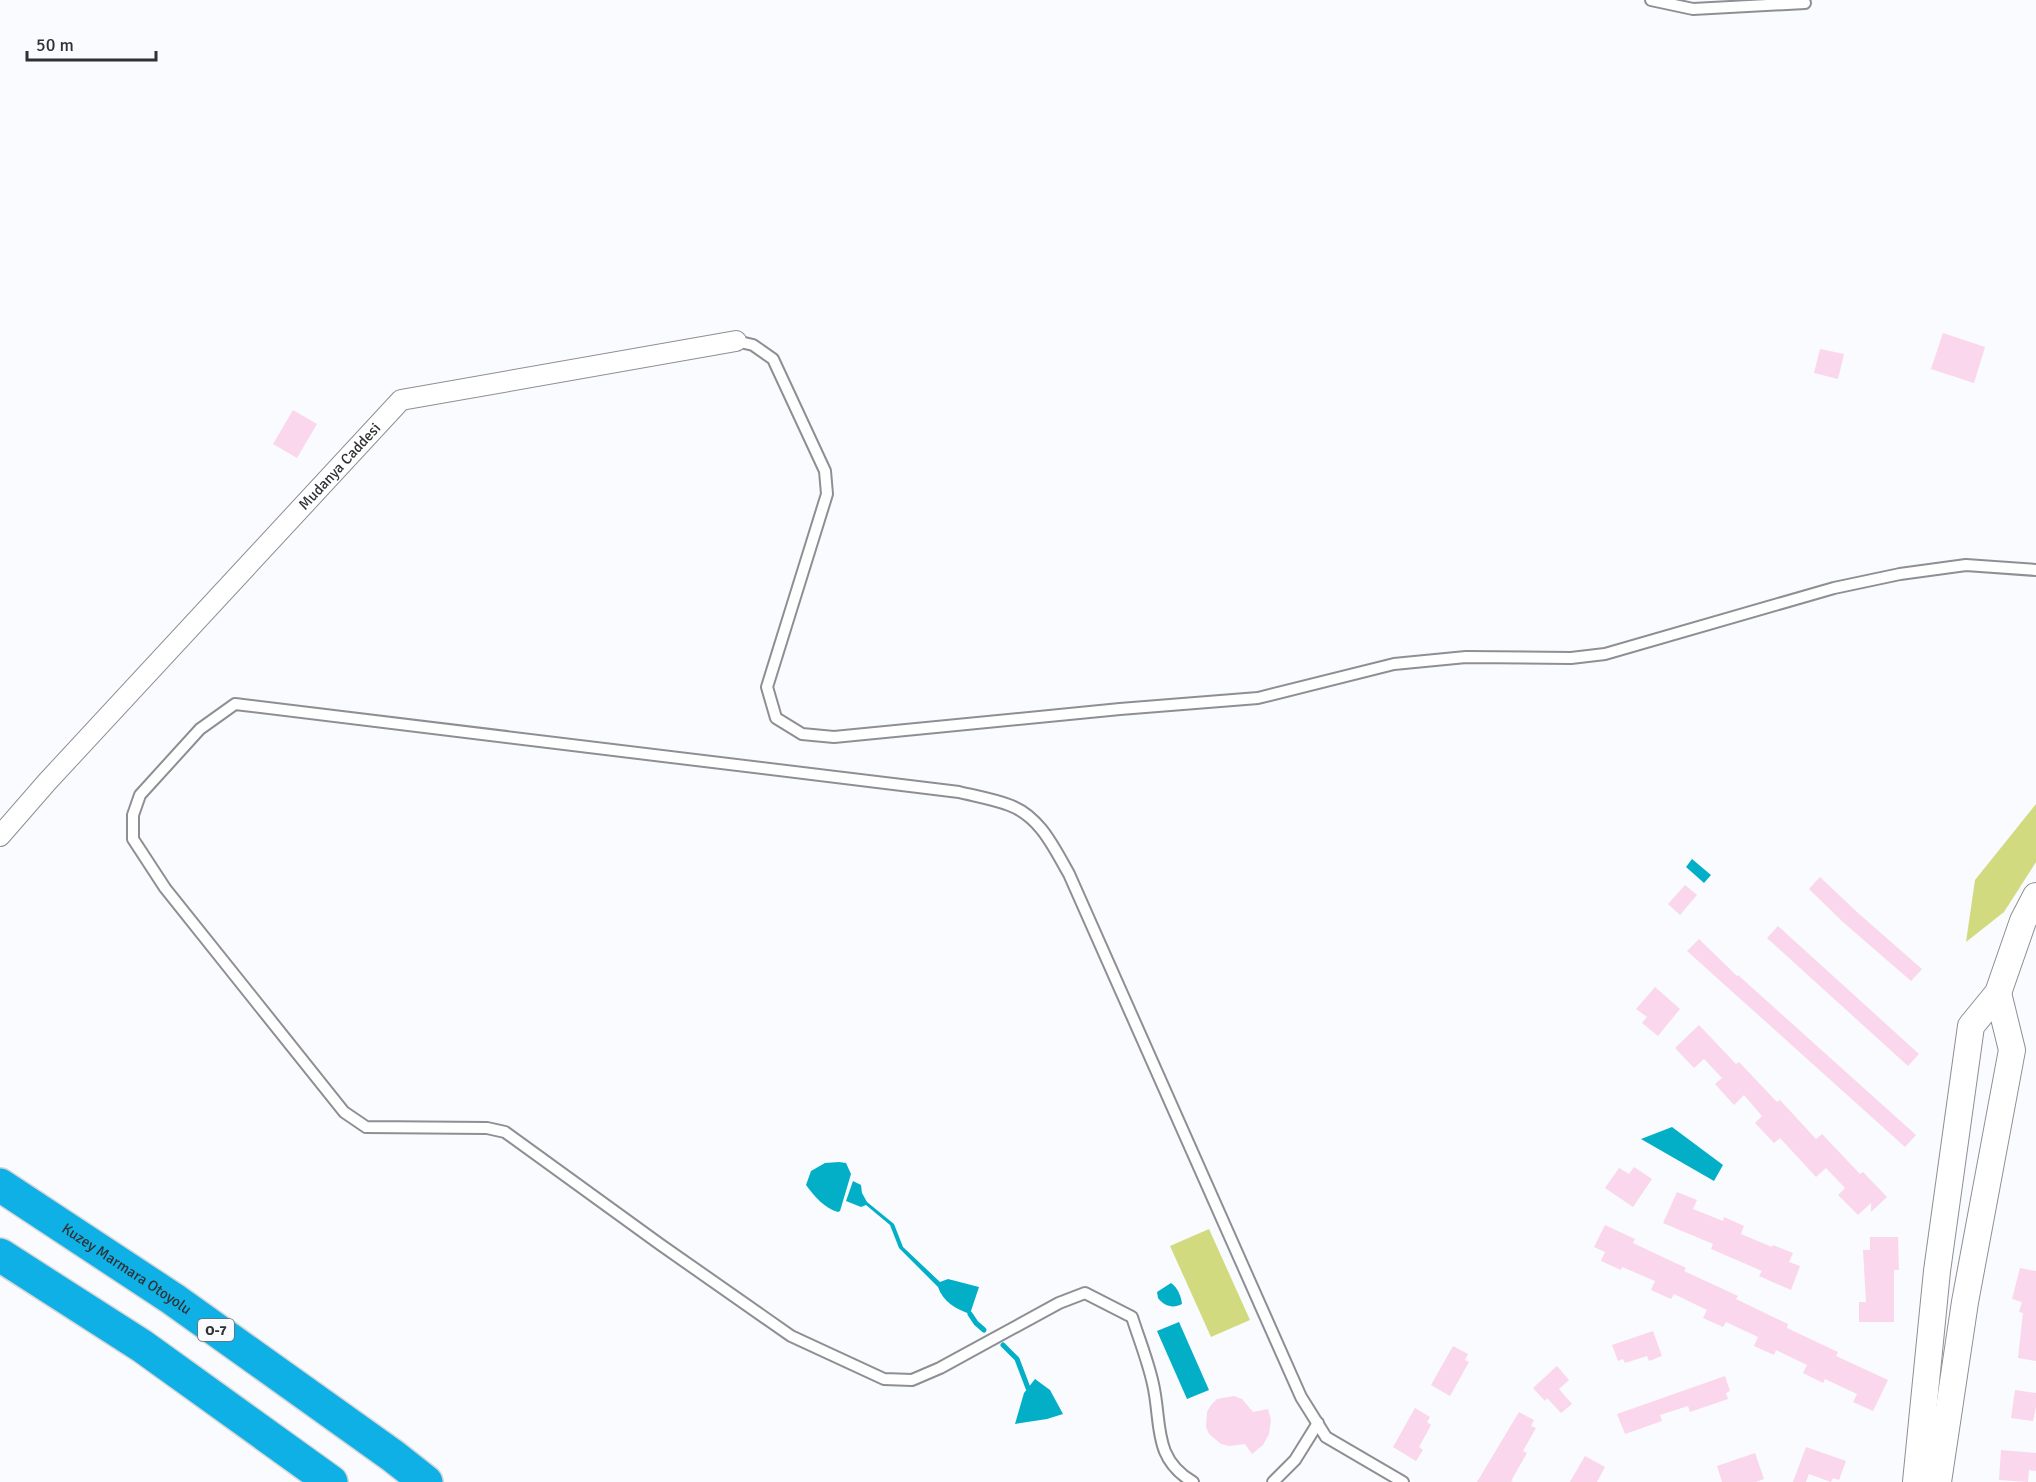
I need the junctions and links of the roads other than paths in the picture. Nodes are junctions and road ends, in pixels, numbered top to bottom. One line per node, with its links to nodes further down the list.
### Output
1 (1651, 0): 2 (lane)
2 (1805, 3)
3 (736, 342): 4 (lane); 5 (street, Mudanya Caddesi)
4 (2036, 570)
5 (0, 836)
6 (2036, 896): 7 (street)
7 (1998, 993): 16 (street); 17 (street)
8 (0, 1185): 12 (highway, Kuzey Marmara Otoyolu / O-7)
9 (0, 1255): 11 (highway)
10 (1318, 1423): 13 (lane); 14 (lane); 15 (lane)
11 (331, 1482)
12 (426, 1482)
13 (1193, 1482)
14 (1273, 1482)
15 (1403, 1482)
16 (1916, 1482)
17 (1938, 1482)

